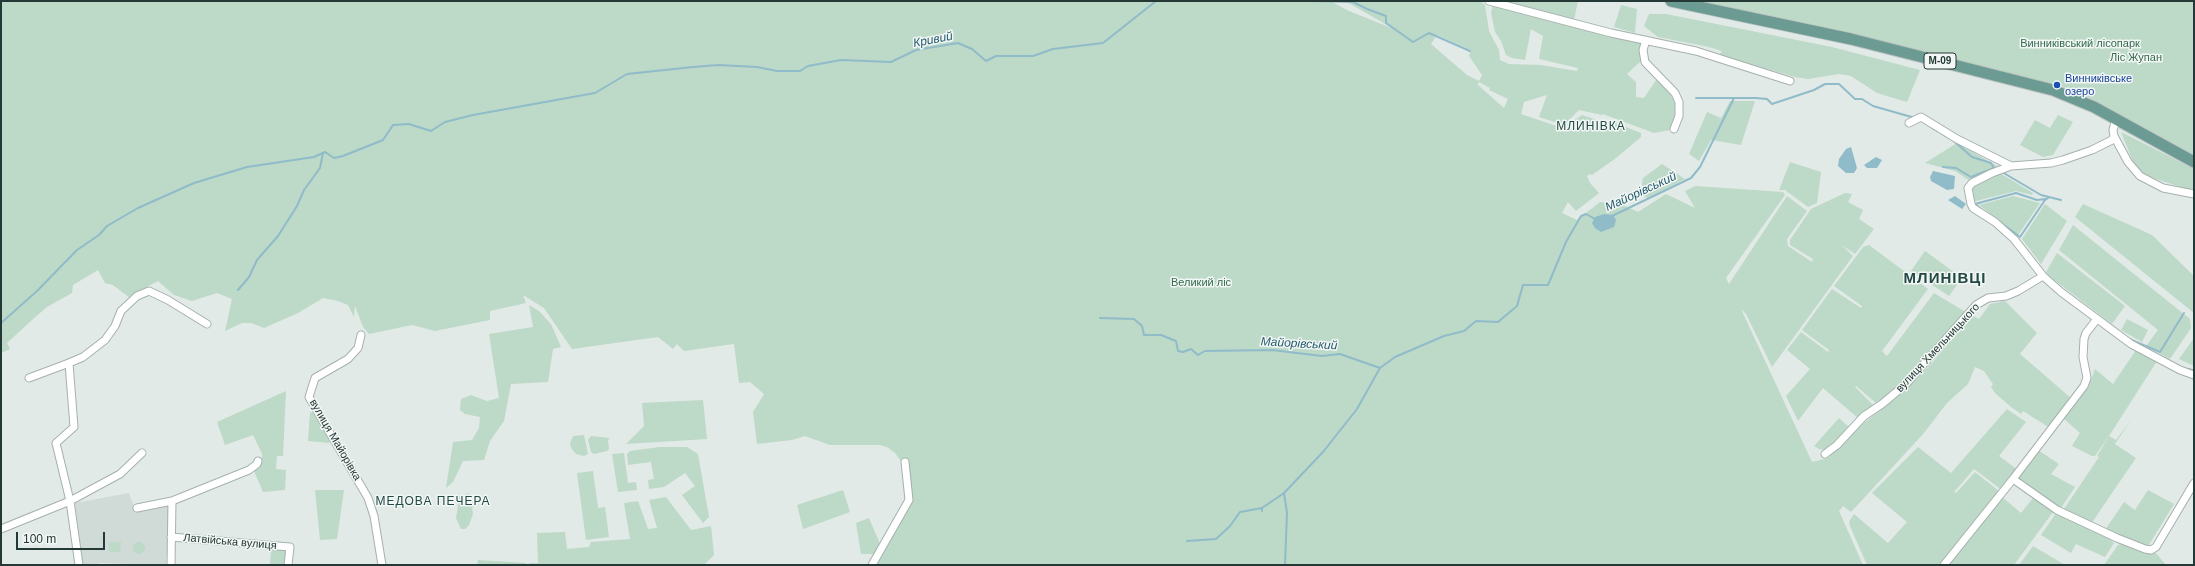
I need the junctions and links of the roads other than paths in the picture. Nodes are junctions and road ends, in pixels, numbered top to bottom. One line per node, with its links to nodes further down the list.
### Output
1 (1489, 1): 3 (street)
2 (1671, 1): 5 (main road, М-09)
3 (1646, 40): 4 (street); 7 (street)
4 (1790, 81)
5 (2116, 119): 8 (street); 9 (main road, М-09)
6 (1913, 120): 10 (street)
7 (1674, 129)
8 (2114, 136): 10 (street); 11 (street)
9 (2194, 162)
10 (2011, 166): 12 (street)
11 (2194, 194)
12 (2043, 276): 13 (street); 20 (street, вулиця Хмельницького)
13 (2097, 320): 17 (street); 23 (street)
14 (207, 324): 16 (street)
15 (361, 335): 33 (street, вулиця Майорівка)
16 (69, 363): 18 (street); 25 (street)
17 (2194, 375)
18 (29, 378)
19 (142, 453): 25 (street)
20 (1826, 454)
21 (258, 461): 26 (street)
22 (905, 462): 34 (street)
23 (2013, 479): 24 (street); 35 (street)
24 (2194, 483)
25 (70, 501): 28 (street); 30 (street)
26 (172, 502): 27 (street); 29 (street, Латвійська вулиця)
27 (137, 508)
28 (1, 529)
29 (171, 537): 31 (street, Латвійська вулиця); 32 (street, Латвійська вулиця)
30 (79, 565)
31 (171, 565)
32 (288, 565)
33 (382, 565)
34 (872, 565)
35 (1944, 565)

